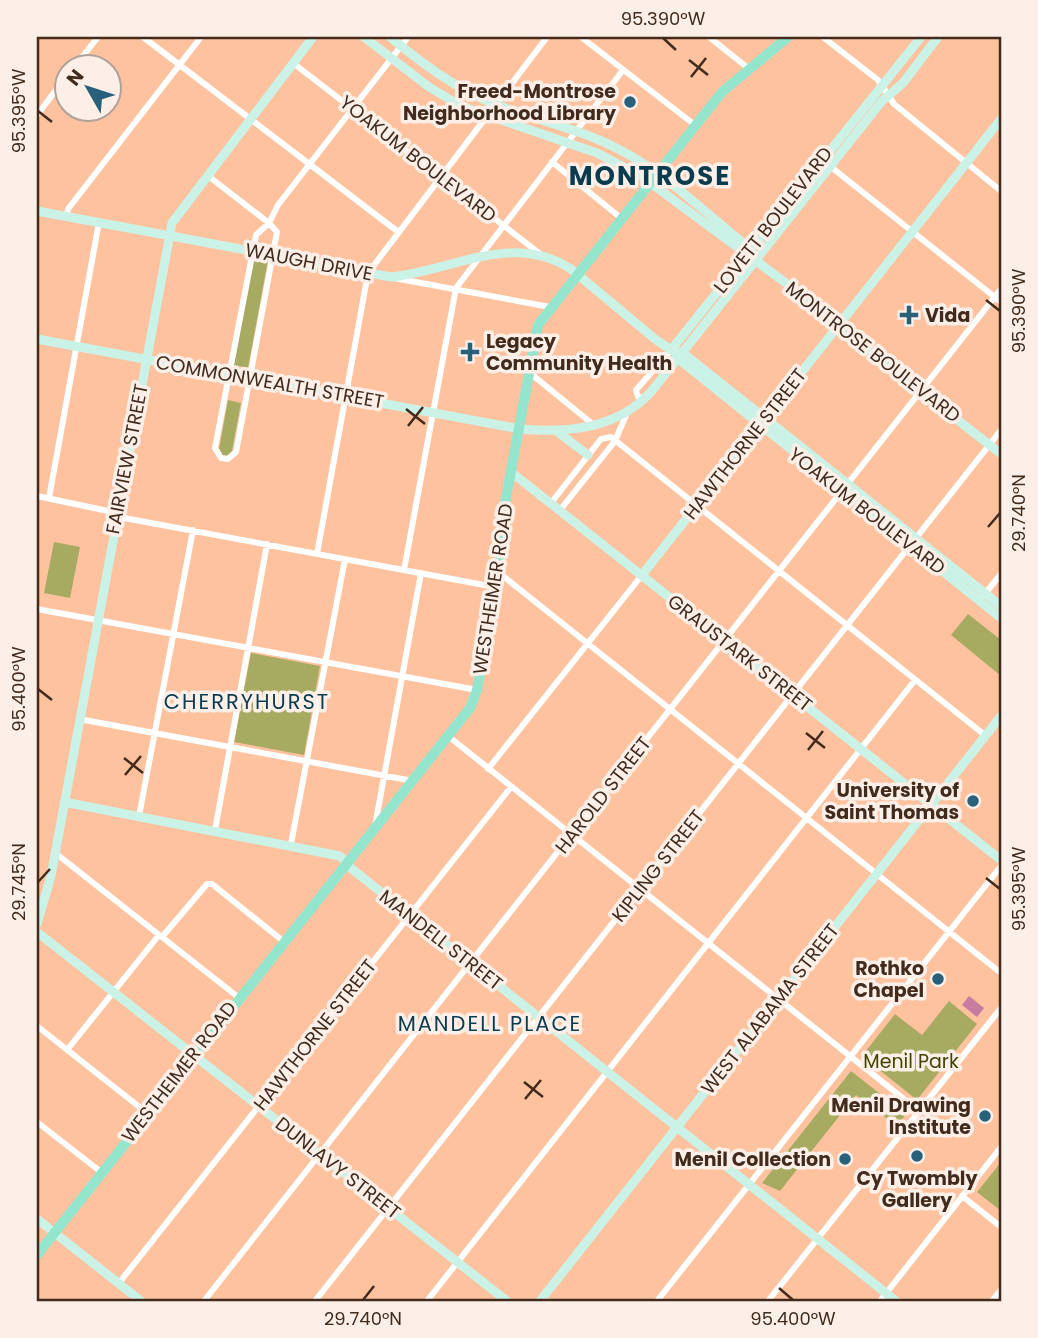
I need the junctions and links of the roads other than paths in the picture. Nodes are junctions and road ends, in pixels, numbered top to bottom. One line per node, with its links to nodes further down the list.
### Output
1 (98, 37): 16 (street)
2 (143, 37): 19 (street)
3 (201, 37): 19 (street)
4 (313, 37): 18 (street, FAIRVIEW STREET)
5 (364, 37): 17 (street, MONTROSE BOULEVARD)
6 (390, 37): 15 (street, MONTROSE BOULEVARD)
7 (408, 37): 15 (street)
8 (547, 37): 25 (street)
9 (581, 37): 21 (street)
10 (709, 37): 20 (street)
11 (788, 37): 20 (main road, WESTHEIMER ROAD)
12 (823, 37): 22 (street)
13 (921, 37): 22 (street, LOVETT BOULEVARD)
14 (937, 37): 24 (street, LOVETT BOULEVARD)
15 (401, 46): 17 (street); 25 (street, MONTROSE BOULEVARD)
16 (86, 52)
17 (392, 58): 26 (street); 28 (street, MONTROSE BOULEVARD)
18 (293, 63): 26 (street, YOAKUM BOULEVARD); 29 (street, FAIRVIEW STREET)
19 (179, 64): 29 (street); 44 (street)
20 (748, 68): 31 (main road, WESTHEIMER ROAD)
21 (623, 69): 31 (street); 32 (street)
22 (883, 85): 24 (street); 34 (street, LOVETT BOULEVARD)
23 (52, 95): 27 (street)
24 (889, 96): 36 (street); 38 (street, LOVETT BOULEVARD)
25 (494, 104): 28 (street); 32 (street, MONTROSE BOULEVARD)
26 (352, 109): 37 (street); 40 (street, YOAKUM BOULEVARD)
27 (37, 115)
28 (484, 116): 33 (street, MONTROSE BOULEVARD); 40 (street)
29 (249, 119): 37 (street); 39 (street, FAIRVIEW STREET)
30 (1001, 119): 36 (street, HAWTHORNE STREET)
31 (695, 125): 41 (main road, WESTHEIMER ROAD)
32 (577, 130): 33 (street); 41 (street, MONTROSE BOULEVARD)
33 (566, 143): 35 (street); 41 (street, MONTROSE BOULEVARD)
34 (821, 159): 38 (street); 53 (street, LOVETT BOULEVARD)
35 (552, 162): 45 (street); 48 (street)
36 (967, 163): 42 (street); 50 (street, HAWTHORNE STREET)
37 (310, 164): 47 (street); 49 (street)
38 (830, 167): 50 (street); 57 (street, LOVETT BOULEVARD)
39 (206, 175): 47 (street); 51 (street, FAIRVIEW STREET)
40 (439, 176): 48 (street, YOAKUM BOULEVARD); 49 (street)
41 (652, 178): 45 (main road, WESTHEIMER ROAD); 53 (street, MONTROSE BOULEVARD)
42 (1001, 191)
43 (37, 211): 44 (street, WAUGH DRIVE)
44 (67, 216): 46 (street, WAUGH DRIVE)
45 (621, 218): 59 (main road, WESTHEIMER ROAD)
46 (99, 222): 51 (street, WAUGH DRIVE); 67 (street)
47 (269, 223): 52 (street); 54 (street)
48 (503, 225): 55 (street); 56 (street, YOAKUM BOULEVARD)
49 (397, 231): 58 (street)
50 (912, 232): 63 (street); 65 (street, HAWTHORNE STREET)
51 (168, 235): 52 (street, WAUGH DRIVE); 70 (street, FAIRVIEW STREET)
52 (252, 251): 54 (street, WAUGH DRIVE); 72 (street)
53 (747, 252): 57 (street, MONTROSE BOULEVARD); 68 (street, LOVETT BOULEVARD)
54 (272, 256): 58 (street, WAUGH DRIVE); 73 (street)
55 (479, 256): 56 (street, WAUGH DRIVE); 60 (street, WAUGH DRIVE); 61 (street)
56 (543, 256): 59 (street, WAUGH DRIVE)
57 (757, 260): 65 (street, MONTROSE BOULEVARD); 69 (street, LOVETT BOULEVARD)
58 (368, 273): 60 (street, WAUGH DRIVE); 75 (street)
59 (577, 274): 64 (main road, WESTHEIMER ROAD); 68 (street, YOAKUM BOULEVARD)
60 (391, 277): 61 (street)
61 (456, 288): 64 (street); 77 (street)
62 (1001, 289): 63 (street, HAROLD STREET)
63 (998, 300): 74 (street, HAROLD STREET)
64 (550, 307): 71 (main road, WESTHEIMER ROAD)
65 (840, 323): 74 (street, MONTROSE BOULEVARD); 79 (street, HAWTHORNE STREET)
66 (37, 339): 67 (street, COMMONWEALTH STREET)
67 (76, 347): 70 (street, COMMONWEALTH STREET); 91 (street)
68 (671, 350): 69 (street, YOAKUM BOULEVARD); 76 (street, LOVETT BOULEVARD)
69 (681, 357): 76 (street, LOVETT BOULEVARD); 79 (street, YOAKUM BOULEVARD)
70 (146, 359): 72 (street, COMMONWEALTH STREET); 95 (street, FAIRVIEW STREET)
71 (528, 372): 80 (street); 81 (main road, WESTHEIMER ROAD)
72 (229, 374): 73 (street, COMMONWEALTH STREET); 73 (street)
73 (249, 378): 75 (street, COMMONWEALTH STREET)
74 (922, 391): 85 (street, MONTROSE BOULEVARD); 89 (street, HAROLD STREET)
75 (345, 396): 77 (street, COMMONWEALTH STREET); 99 (street)
76 (647, 397): 78 (street, LOVETT BOULEVARD)
77 (432, 412): 81 (street, COMMONWEALTH STREET); 101 (street)
78 (626, 415): 80 (street, COMMONWEALTH STREET); 84 (street, LOVETT BOULEVARD)
79 (763, 423): 89 (street, YOAKUM BOULEVARD); 93 (street, HAWTHORNE STREET)
80 (595, 426): 82 (street, COMMONWEALTH STREET)
81 (520, 429): 82 (street, COMMONWEALTH STREET); 88 (main road, WESTHEIMER ROAD)
82 (553, 429): 87 (street)
83 (1001, 430): 85 (street, KIPLING STREET)
84 (615, 441): 87 (street); 93 (street); 94 (street, LOVETT BOULEVARD)
85 (990, 444): 86 (street, MONTROSE BOULEVARD); 97 (street, KIPLING STREET)
86 (1001, 453)
87 (589, 455): 92 (street)
88 (512, 472): 92 (street, GRAUSTARK STREET); 102 (main road, WESTHEIMER ROAD)
89 (845, 487): 97 (street, YOAKUM BOULEVARD); 103 (street, HAROLD STREET)
90 (37, 496): 91 (street)
91 (49, 498): 95 (street)
92 (551, 503): 94 (street, GRAUSTARK STREET)
93 (697, 506): 103 (street); 106 (street, HAWTHORNE STREET)
94 (560, 510): 106 (street, GRAUSTARK STREET)
95 (117, 514): 96 (street); 112 (street, FAIRVIEW STREET)
96 (193, 530): 98 (street); 114 (street)
97 (913, 542): 108 (street, YOAKUM BOULEVARD); 113 (street, KIPLING STREET)
98 (267, 544): 99 (street); 117 (street)
99 (317, 554): 100 (street)
100 (345, 559): 101 (street); 118 (street)
101 (404, 570): 104 (street)
102 (498, 572): 107 (main road, WESTHEIMER ROAD); 116 (street)
103 (779, 572): 113 (street); 115 (street, HAROLD STREET)
104 (421, 573): 107 (street); 119 (street)
105 (1001, 573): 108 (street)
106 (642, 575): 115 (street, GRAUSTARK STREET); 116 (street, HAWTHORNE STREET)
107 (495, 587): 121 (main road, WESTHEIMER ROAD)
108 (983, 597): 109 (street, YOAKUM BOULEVARD); 111 (street, YOAKUM BOULEVARD)
109 (1001, 606)
110 (37, 609): 112 (street)
111 (1001, 618)
112 (97, 620): 114 (street); 125 (street, FAIRVIEW STREET)
113 (847, 626): 120 (street); 122 (street, KIPLING STREET)
114 (173, 634): 117 (street); 126 (street)
115 (725, 641): 122 (street, GRAUSTARK STREET); 123 (street, HAROLD STREET)
116 (587, 644): 123 (street); 133 (street, HAWTHORNE STREET)
117 (248, 648): 118 (street); 129 (street)
118 (326, 662): 119 (street); 131 (street)
119 (402, 677): 121 (street); 134 (street)
120 (915, 680): 128 (street); 130 (street)
121 (477, 690): 127 (main road, WESTHEIMER ROAD)
122 (793, 695): 130 (street, GRAUSTARK STREET); 132 (street, KIPLING STREET)
123 (670, 710): 132 (street); 143 (street, HAROLD STREET)
124 (1001, 716): 128 (street, WEST ALABAMA STREET)
125 (79, 719): 126 (street); 137 (street, FAIRVIEW STREET)
126 (154, 733): 129 (street); 139 (street)
127 (448, 736): 133 (street); 135 (main road, WESTHEIMER ROAD)
128 (986, 736): 138 (street, WEST ALABAMA STREET)
129 (230, 747): 131 (street); 142 (street)
130 (861, 749): 138 (street, GRAUSTARK STREET); 140 (street)
131 (307, 762): 134 (street); 144 (street)
132 (739, 763): 140 (street); 150 (street, KIPLING STREET)
133 (488, 769): 136 (street)
134 (384, 775): 135 (street); 141 (street)
135 (413, 781): 141 (main road, WESTHEIMER ROAD)
136 (511, 787): 143 (street); 151 (street, HAWTHORNE STREET)
137 (64, 802): 139 (street, MANDELL STREET); 145 (street, FAIRVIEW STREET)
138 (932, 805): 146 (street, GRAUSTARK STREET); 149 (street, WEST ALABAMA STREET)
139 (139, 816): 142 (street, MANDELL STREET)
140 (808, 818): 149 (street); 157 (street)
141 (374, 829): 147 (main road, WESTHEIMER ROAD)
142 (215, 830): 144 (street, MANDELL STREET)
143 (571, 835): 150 (street); 158 (street, HAROLD STREET)
144 (291, 845): 147 (street, MANDELL STREET)
145 (54, 852): 152 (street, FAIRVIEW STREET); 155 (street)
146 (1001, 860)
147 (346, 863): 151 (street, MANDELL STREET); 156 (main road, WESTHEIMER ROAD)
148 (1001, 866): 153 (street)
149 (877, 874): 153 (street); 162 (street, WEST ALABAMA STREET)
150 (640, 889): 157 (street); 164 (street, KIPLING STREET)
151 (410, 915): 158 (street, MANDELL STREET); 170 (street, HAWTHORNE STREET)
152 (37, 924)
153 (950, 930): 159 (street); 168 (street)
154 (37, 932): 160 (street, DUNLAVY STREET)
155 (160, 936): 156 (street); 160 (street); 161 (street)
156 (283, 941): 161 (main road, WESTHEIMER ROAD)
157 (709, 944): 162 (street); 169 (street)
158 (470, 963): 164 (street, MANDELL STREET); 176 (street, HAROLD STREET)
159 (1001, 973)
160 (113, 992): 166 (street); 167 (street, DUNLAVY STREET)
161 (238, 997): 167 (main road, WESTHEIMER ROAD)
162 (778, 999): 168 (street); 174 (street, WEST ALABAMA STREET)
163 (1001, 1008): 171 (street)
164 (539, 1017): 169 (street, MANDELL STREET); 180 (street, KIPLING STREET)
165 (37, 1026): 166 (street)
166 (67, 1050): 172 (street)
167 (193, 1055): 170 (street, DUNLAVY STREET); 172 (main road, WESTHEIMER ROAD)
168 (850, 1057): 171 (street); 178 (street)
169 (608, 1072): 174 (street, MANDELL STREET); 186 (street)
170 (259, 1106): 176 (street, DUNLAVY STREET); 187 (street, HAWTHORNE STREET)
171 (919, 1111): 184 (street)
172 (148, 1113): 177 (main road, WESTHEIMER ROAD)
173 (37, 1122): 177 (street)
174 (676, 1128): 178 (street, MANDELL STREET); 195 (street, WEST ALABAMA STREET)
175 (1001, 1147): 179 (street)
176 (320, 1154): 180 (street, DUNLAVY STREET); 191 (street, HAROLD STREET)
177 (101, 1172): 183 (main road, WESTHEIMER ROAD)
178 (749, 1185): 184 (street, MANDELL STREET); 196 (street)
179 (962, 1196): 182 (street); 189 (street)
180 (388, 1208): 186 (street, DUNLAVY STREET); 192 (street, KIPLING STREET)
181 (37, 1219): 183 (street)
182 (1001, 1227)
183 (54, 1233): 185 (main road, WESTHEIMER ROAD); 187 (street)
184 (818, 1240): 189 (street, MANDELL STREET); 197 (street)
185 (37, 1255)
186 (457, 1262): 193 (street); 194 (street, DUNLAVY STREET)
187 (119, 1283): 190 (street)
188 (1001, 1290): 199 (street)
189 (883, 1297): 198 (street, MANDELL STREET)
190 (141, 1301)
191 (204, 1301)
192 (315, 1301)
193 (427, 1301)
194 (507, 1301)
195 (540, 1301)
196 (657, 1301)
197 (768, 1301)
198 (896, 1301)
199 (992, 1301)

